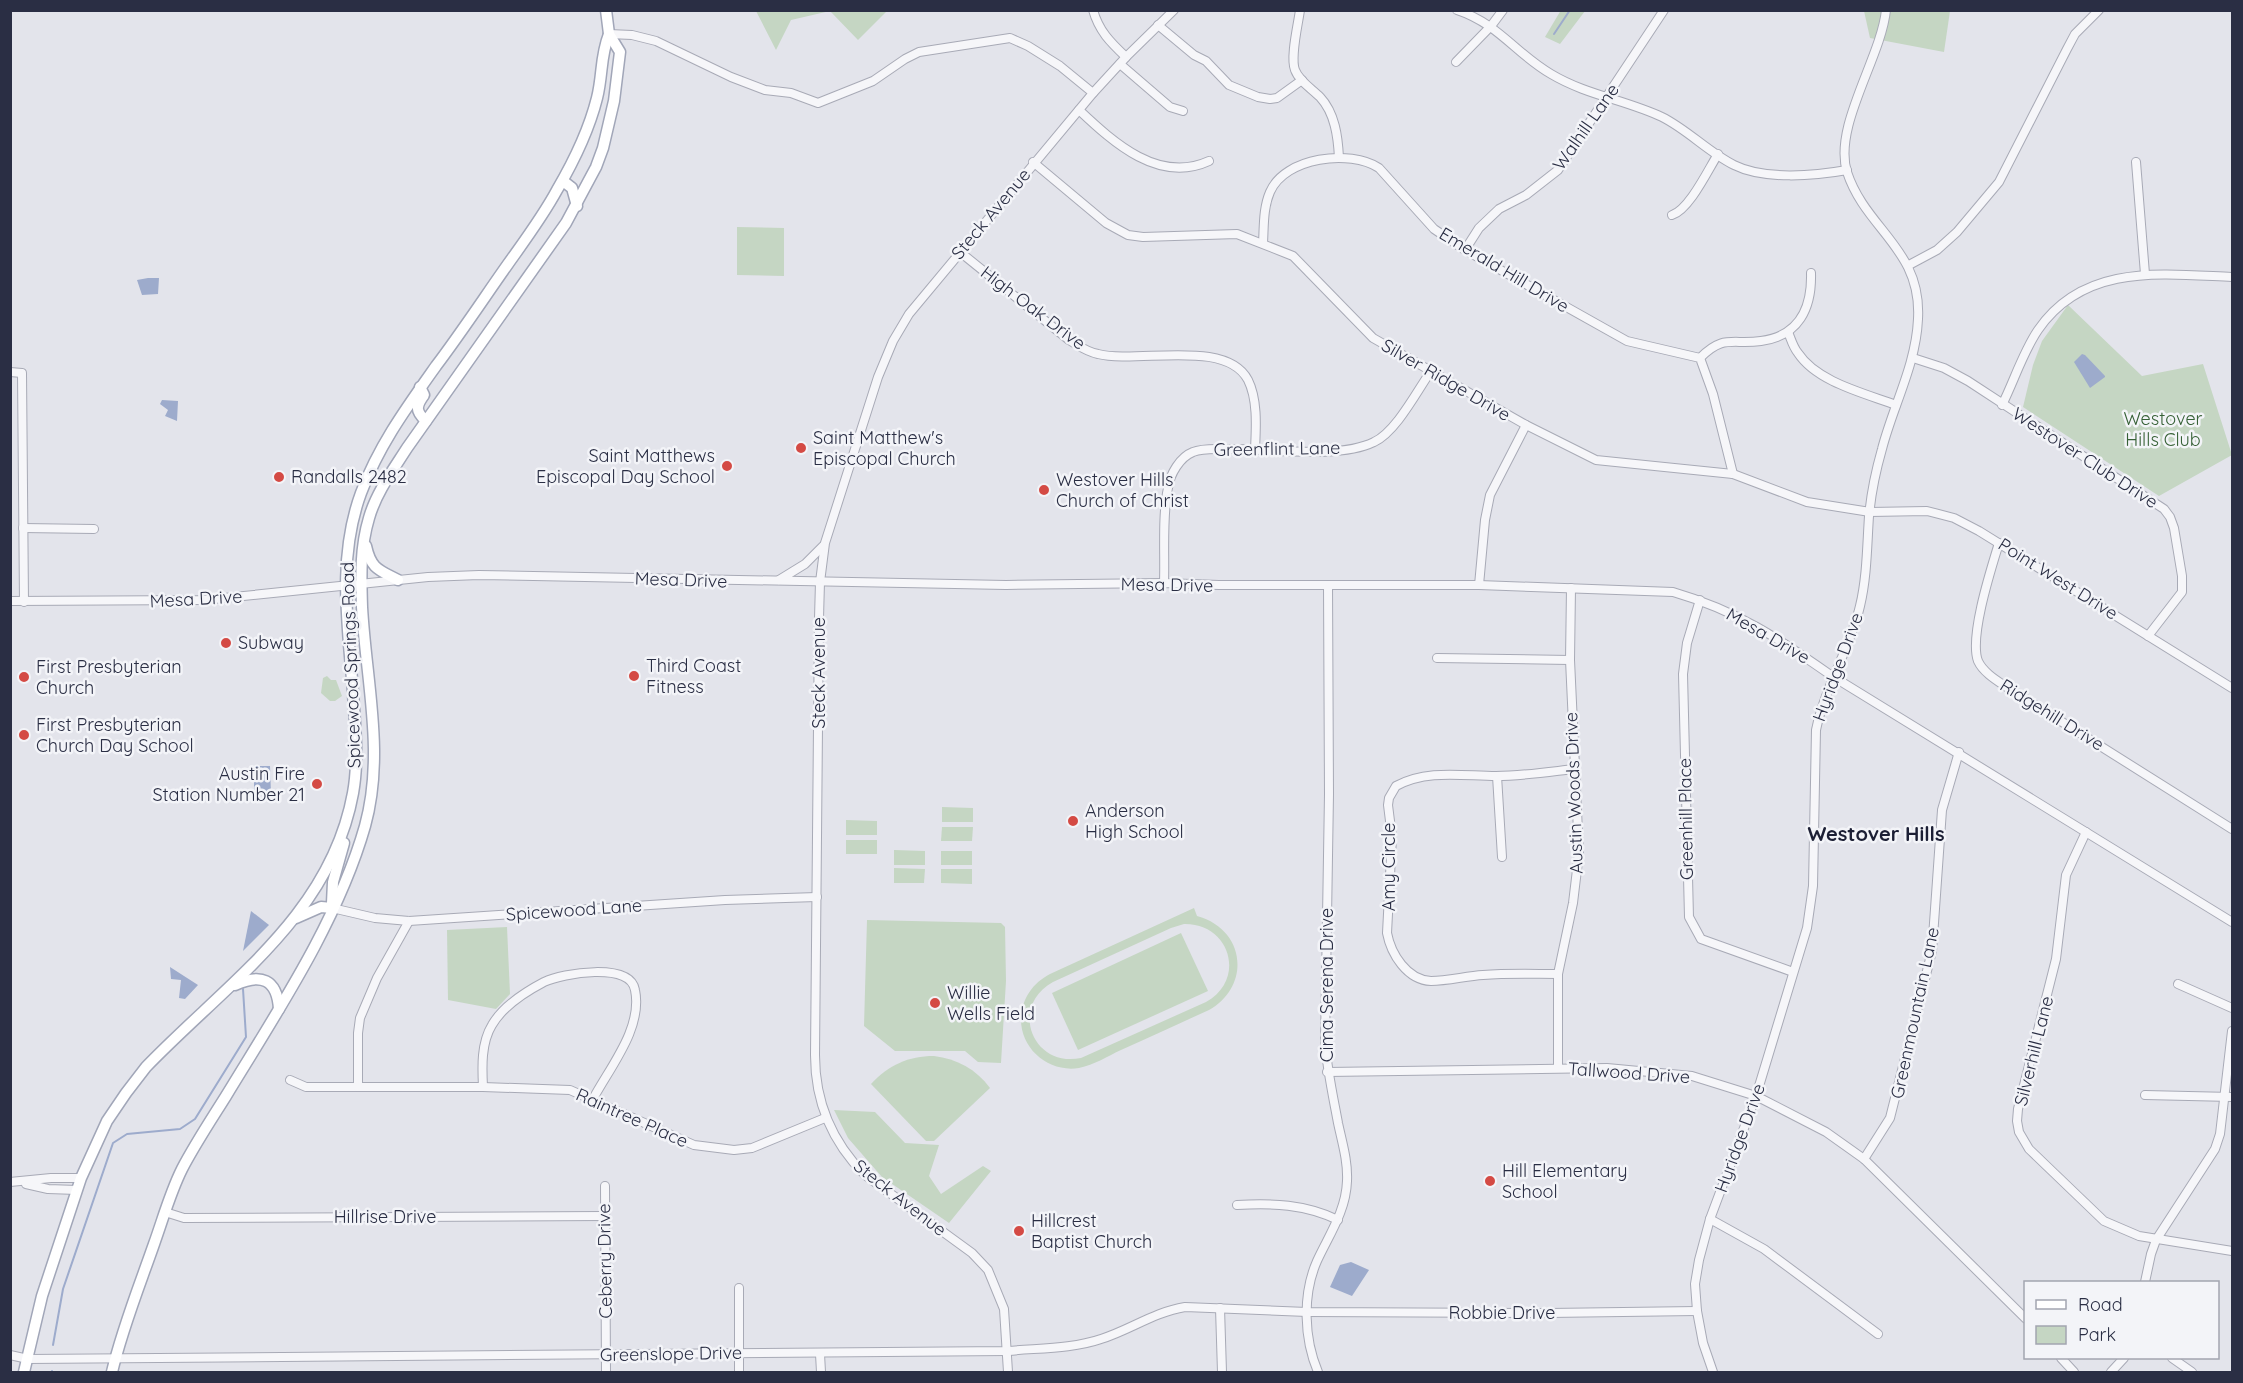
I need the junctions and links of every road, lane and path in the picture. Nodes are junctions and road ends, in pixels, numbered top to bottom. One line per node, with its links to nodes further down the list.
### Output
1 (606, 10): 12 (main road, Spicewood Springs Road)
2 (1093, 10): 13 (street)
3 (1174, 10): 10 (street, Steck Avenue)
4 (1300, 10): 15 (street)
5 (1457, 10): 11 (street)
6 (1503, 10): 11 (street)
7 (1664, 10): 17 (street, Walhill Lane)
8 (1886, 10): 25 (street, Hyridge Drive)
9 (2099, 10): 32 (street)
10 (1158, 26): 13 (street, Steck Avenue); 15 (street)
11 (1491, 26): 14 (street); 17 (street)
12 (609, 34): 16 (street); 26 (main road, Spicewood Springs Road); 27 (main road, Spicewood Springs Road)
13 (1123, 60): 16 (street, Steck Avenue); 19 (street)
14 (1456, 62)
15 (1302, 80): 21 (street)
16 (1093, 93): 18 (street, Steck Avenue)
17 (1607, 98): 20 (street); 30 (street, Walhill Lane)
18 (1079, 110): 22 (street); 23 (street, Steck Avenue)
19 (1183, 111)
20 (1718, 154): 25 (street); 28 (street)
21 (1339, 158): 29 (street, Emerald Hill Drive); 30 (street, Emerald Hill Drive)
22 (1209, 161)
23 (1033, 162): 29 (street, Silver Ridge Drive); 31 (street, Steck Avenue)
24 (2136, 162): 34 (street)
25 (1847, 170): 32 (street, Hyridge Drive)
26 (562, 181): 27 (main road); 41 (main road, Spicewood Springs Road)
27 (577, 206): 44 (main road, Spicewood Springs Road)
28 (1672, 215)
29 (1263, 243): 39 (street, Silver Ridge Drive)
30 (1465, 250): 37 (street, Emerald Hill Drive)
31 (960, 252): 46 (street, High Oak Drive); 52 (street, Steck Avenue)
32 (1908, 265): 38 (street, Hyridge Drive)
33 (1811, 273): 36 (street)
34 (2145, 273): 35 (street); 43 (street)
35 (2232, 277)
36 (1788, 332): 37 (street); 42 (street)
37 (1700, 358): 47 (street)
38 (1913, 358): 42 (street, Hyridge Drive); 43 (street, Westover Club Drive)
39 (1431, 371): 45 (street, Silver Ridge Drive); 46 (street, Greenflint Lane)
40 (10, 372): 49 (street)
41 (420, 387): 44 (main road); 59 (main road, Spicewood Springs Road)
42 (1896, 405): 48 (street, Hyridge Drive)
43 (2002, 405): 66 (street, Westover Club Drive)
44 (426, 420): 51 (main road, Spicewood Springs Road)
45 (1526, 425): 47 (street, Silver Ridge Drive); 61 (street)
46 (1255, 449): 57 (street, Greenflint Lane)
47 (1733, 474): 48 (street, Silver Ridge Drive)
48 (1870, 512): 53 (street, Point West Drive); 69 (street, Hyridge Drive)
49 (23, 528): 50 (street); 65 (street)
50 (94, 529)
51 (364, 536): 54 (main road); 58 (main road, Spicewood Springs Road)
52 (825, 543): 55 (street); 56 (street, Steck Avenue)
53 (1999, 543): 66 (street, Point West Drive); 75 (street, Ridgehill Drive)
54 (398, 580): 55 (street, Mesa Drive); 58 (street, Mesa Drive)
55 (776, 582): 56 (street, Mesa Drive)
56 (820, 582): 57 (street, Mesa Drive); 79 (street, Steck Avenue)
57 (1164, 583): 60 (street, Mesa Drive)
58 (361, 584): 59 (street, Mesa Drive); 80 (main road, Spicewood Springs Road)
59 (346, 585): 65 (street, Mesa Drive); 74 (main road, Spicewood Springs Road)
60 (1328, 585): 61 (street, Mesa Drive); 92 (street, Cima Serena Drive)
61 (1479, 585): 62 (street, Mesa Drive)
62 (1571, 588): 63 (street, Mesa Drive); 68 (street, Austin Woods Drive)
63 (1700, 600): 69 (street, Mesa Drive); 84 (street, Greenhill Place)
64 (10, 601): 65 (street, Mesa Drive)
65 (24, 602)
66 (2148, 636): 70 (street, Point West Drive)
67 (1437, 658): 68 (street)
68 (1570, 660): 72 (street, Austin Woods Drive)
69 (1832, 676): 71 (street, Mesa Drive); 84 (street, Hyridge Drive)
70 (2232, 688)
71 (1959, 752): 76 (street, Mesa Drive); 101 (street, Greenmountain Lane)
72 (1574, 770): 73 (street, Amy Circle); 85 (street, Austin Woods Drive)
73 (1497, 776): 77 (street); 85 (street, Amy Circle)
74 (346, 822): 78 (main road, Spicewood Springs Road); 80 (main road)
75 (2232, 829)
76 (2086, 832): 83 (street, Mesa Drive); 111 (street, Silverhill Lane)
77 (1502, 857)
78 (315, 891): 80 (main road); 81 (main road, Spicewood Springs Road)
79 (817, 897): 82 (street, Spicewood Lane); 100 (street, Steck Avenue)
80 (333, 908): 81 (main road); 82 (street, Spicewood Lane); 89 (main road, Spicewood Springs Road)
81 (294, 919): 87 (main road, Spicewood Springs Road)
82 (409, 921): 94 (street)
83 (2232, 922)
84 (1793, 972): 97 (street, Hyridge Drive)
85 (1558, 974): 91 (street, Austin Woods Drive)
86 (2178, 984): 88 (street)
87 (225, 990): 89 (main road); 102 (main road, Spicewood Springs Road)
88 (2232, 1008)
89 (279, 1010): 107 (main road, Spicewood Springs Road)
90 (2232, 1031): 98 (street)
91 (1558, 1068): 92 (street, Tallwood Drive); 97 (street, Tallwood Drive)
92 (1327, 1072): 110 (street, Cima Serena Drive)
93 (290, 1080): 94 (street, Raintree Place)
94 (358, 1088): 95 (street, Raintree Place)
95 (483, 1088): 99 (street, Raintree Place); 99 (street)
96 (2145, 1095): 98 (street)
97 (1756, 1096): 101 (street, Tallwood Drive); 109 (street, Hyridge Drive)
98 (2228, 1096): 111 (street)
99 (593, 1099): 100 (street, Raintree Place)
100 (825, 1118): 120 (street, Steck Avenue)
101 (1864, 1159): 118 (street, Tallwood Drive)
102 (81, 1178): 103 (street); 105 (main road, Spicewood Springs Road)
103 (15, 1182): 105 (street)
104 (605, 1186): 108 (street, Ceberry Drive)
105 (77, 1190): 126 (main road, Spicewood Springs Road)
106 (1237, 1205): 110 (street)
107 (165, 1212): 108 (street, Hillrise Drive); 125 (main road, Spicewood Springs Road)
108 (605, 1216): 124 (street, Ceberry Drive)
109 (1710, 1219): 116 (street, Hyridge Drive); 119 (street)
110 (1338, 1220): 117 (street, Cima Serena Drive)
111 (2156, 1240): 112 (street, Silverhill Lane); 113 (street)
112 (2232, 1251)
113 (2145, 1281)
114 (738, 1288): 121 (street)
115 (1220, 1308): 117 (street, Greenslope Drive); 120 (street, Greenslope Drive); 136 (street)
116 (1697, 1311): 117 (street, Robbie Drive); 138 (street, Hyridge Drive)
117 (1307, 1312): 137 (street, Cima Serena Drive)
118 (2024, 1318)
119 (1878, 1334)
120 (1008, 1351): 123 (street, Greenslope Drive); 135 (street, Steck Avenue)
121 (739, 1352): 123 (street, Greenslope Drive); 124 (street, Greenslope Drive); 133 (street)
122 (10, 1354): 126 (street, Greenslope Drive)
123 (820, 1354): 134 (street)
124 (606, 1355): 125 (street, Greenslope Drive); 132 (street, Ceberry Drive)
125 (115, 1358): 126 (street, Greenslope Drive); 131 (main road, Spicewood Springs Road)
126 (28, 1359): 130 (main road, Spicewood Springs Road)
127 (2062, 1359): 139 (street)
128 (2123, 1359): 140 (street)
129 (2173, 1359): 141 (street)
130 (24, 1372)
131 (112, 1372)
132 (606, 1372)
133 (739, 1372)
134 (820, 1372)
135 (1008, 1372)
136 (1222, 1372)
137 (1318, 1372)
138 (1713, 1372)
139 (2074, 1372)
140 (2111, 1372)
141 (2192, 1372)

